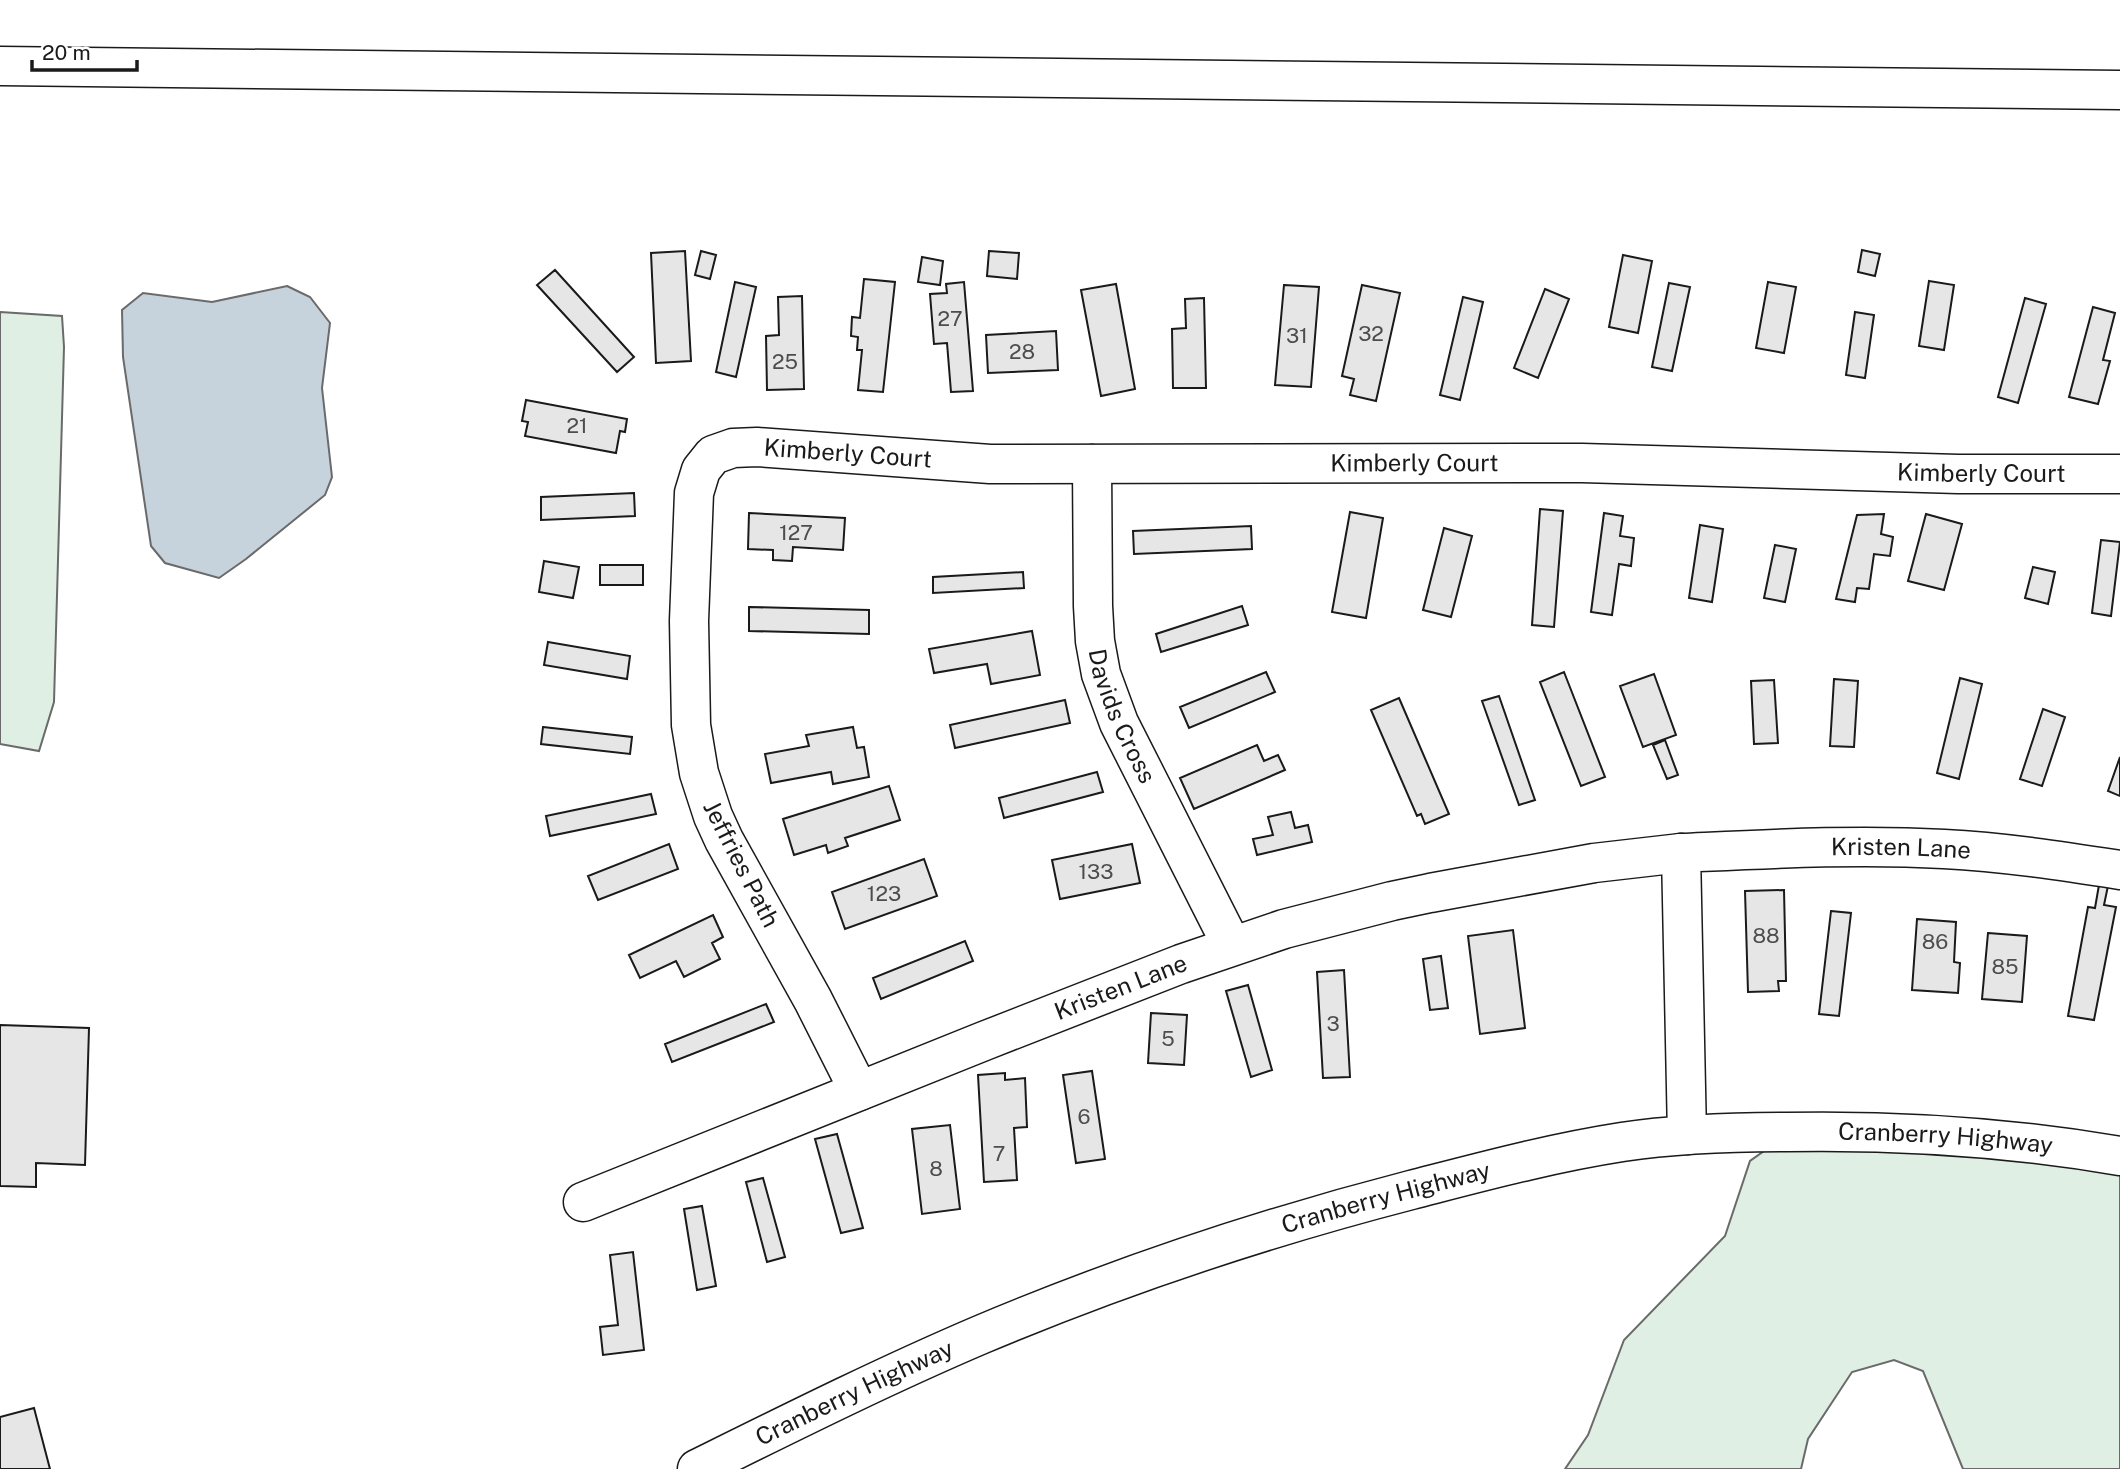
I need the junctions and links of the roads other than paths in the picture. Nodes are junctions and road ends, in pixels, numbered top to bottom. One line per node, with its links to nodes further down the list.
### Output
1 (0, 66): 2 (main road)
2 (2120, 90)
3 (713, 455): 4 (main road, Kimberly Court); 9 (main road, Jeffries Path)
4 (1092, 464): 5 (main road, Kimberly Court); 8 (main road, Davids Cross)
5 (2120, 474)
6 (1681, 853): 7 (main road, Kristen Lane); 8 (main road, Kristen Lane); 10 (main road)
7 (2120, 870)
8 (1232, 946): 9 (main road, Kristen Lane)
9 (859, 1091): 12 (main road, Kristen Lane)
10 (1687, 1136): 11 (main road, Cranberry Highway); 13 (main road, Cranberry Highway)
11 (2120, 1156)
12 (583, 1202)
13 (697, 1469)

